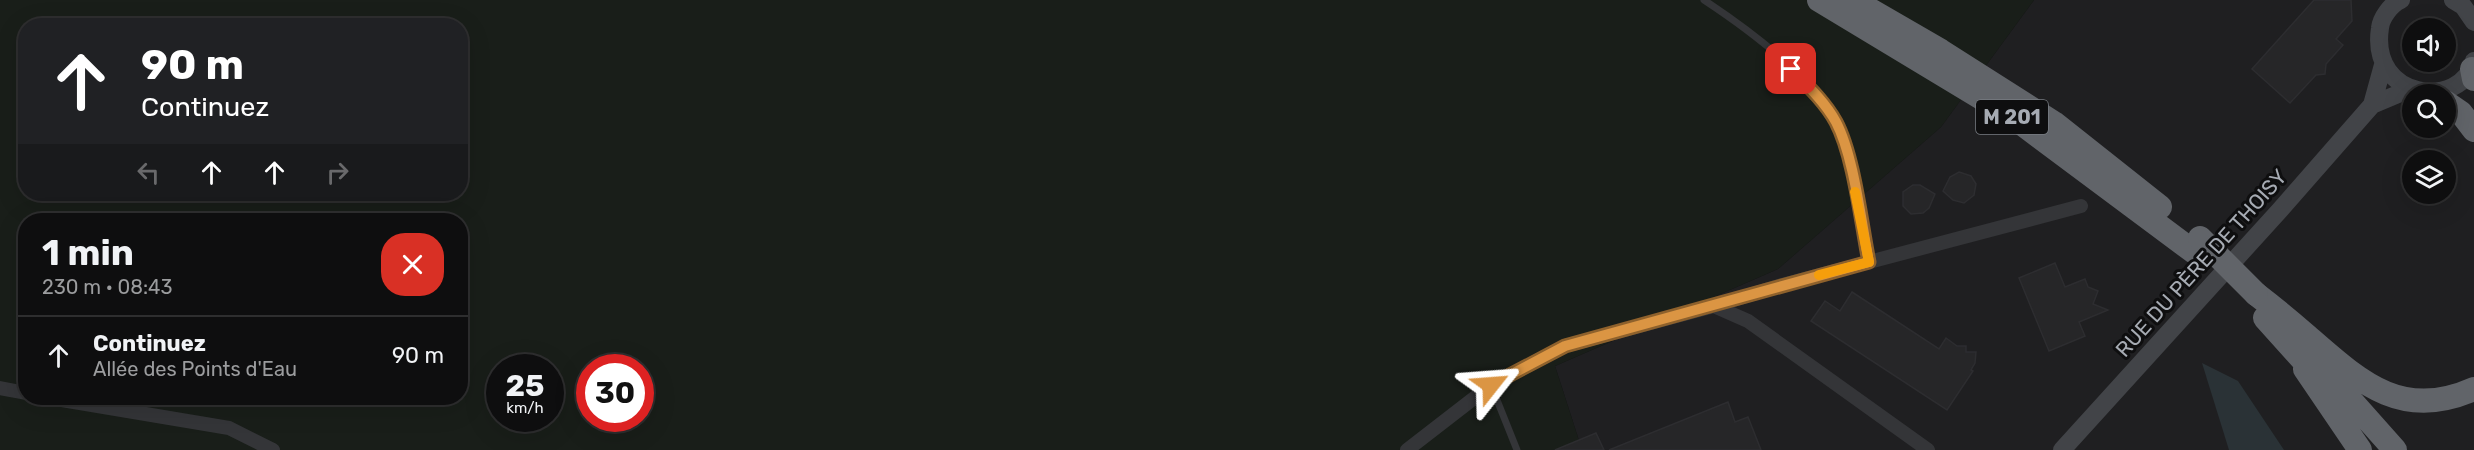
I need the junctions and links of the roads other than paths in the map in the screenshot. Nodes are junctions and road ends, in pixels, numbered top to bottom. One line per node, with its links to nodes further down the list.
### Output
1 (1704, 0): 17 (lane)
2 (1819, 0): 16 (highway, M 201)
3 (1853, 0): 16 (highway, M 201)
4 (2397, 1): 7 (main road, RUE DU PÈRE DE THOISY)
5 (2464, 4): 6 (main road)
6 (2474, 22)
7 (2383, 65): 9 (main road); 12 (main road, RUE DU PÈRE DE THOISY)
8 (2473, 70): 10 (main road, RUE DU PÈRE DE THOISY)
9 (2407, 84)
10 (2456, 84)
11 (2402, 99): 12 (main road, RUE DU PÈRE DE THOISY)
12 (2372, 105): 30 (main road, RUE DU PÈRE DE THOISY)
13 (2456, 110): 14 (highway)
14 (2474, 130)
15 (2081, 206): 17 (street)
16 (2197, 245): 18 (highway, M 201)
17 (1869, 262): 19 (street)
18 (2251, 297): 20 (highway, M 201); 23 (highway); 33 (highway, M 201)
19 (1714, 306): 21 (street); 29 (street)
20 (2279, 332): 31 (highway); 32 (highway, M 201)
21 (1491, 385): 27 (street); 28 (lane)
22 (0, 388): 24 (street)
23 (2474, 389)
24 (18, 391)
25 (92, 405): 26 (street)
26 (273, 450)
27 (1407, 450)
28 (1517, 450)
29 (1928, 450)
30 (2062, 450)
31 (2360, 450)
32 (2379, 450)
33 (2395, 450)

